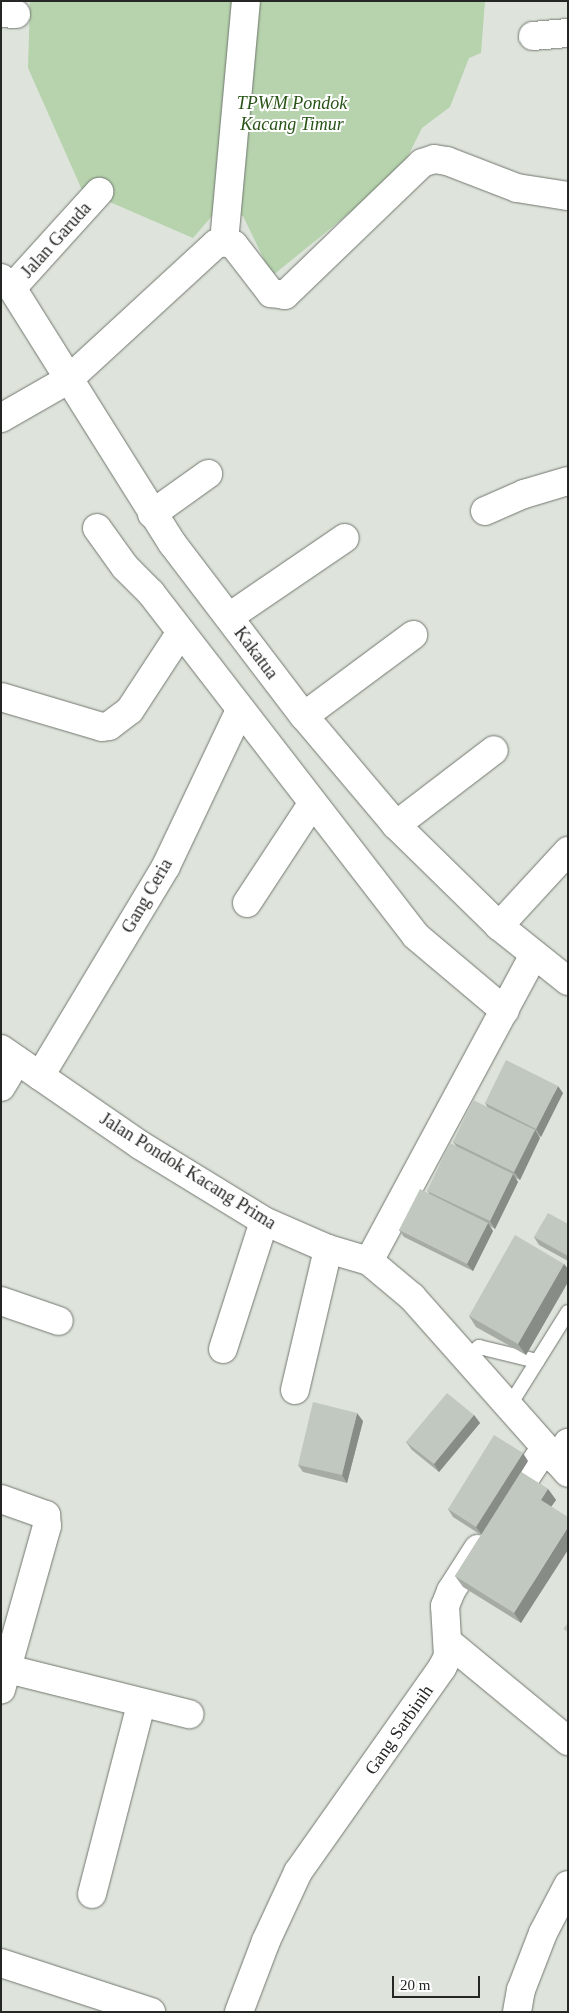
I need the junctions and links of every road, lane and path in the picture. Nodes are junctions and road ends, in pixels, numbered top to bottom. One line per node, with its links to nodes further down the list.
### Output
1 (246, 1): 6 (street)
2 (568, 34): 3 (street)
3 (533, 36)
4 (99, 192): 7 (street, Jalan Garuda)
5 (568, 196): 6 (street)
6 (224, 242): 8 (street)
7 (7, 283): 8 (street, Kakatua)
8 (69, 379): 9 (street); 13 (street, Kakatua)
9 (1, 418)
10 (208, 474): 13 (street)
11 (568, 481): 12 (street)
12 (485, 511)
13 (152, 514): 16 (street, Kakatua)
14 (96, 528): 17 (street)
15 (345, 538): 16 (street)
16 (229, 617): 21 (street, Kakatua)
17 (181, 632): 19 (street); 20 (street)
18 (412, 635): 21 (street)
19 (1, 697)
20 (240, 710): 23 (street); 32 (street, Gang Ceria)
21 (304, 716): 24 (street, Kakatua)
22 (494, 750): 24 (street)
23 (312, 804): 26 (street); 30 (street)
24 (396, 825): 27 (street, Kakatua)
25 (568, 851): 27 (street)
26 (247, 903)
27 (498, 926): 28 (street, Kakatua)
28 (532, 956): 29 (street, Kakatua); 30 (street)
29 (568, 981)
30 (505, 1011): 36 (street)
31 (9, 1054): 32 (street, Jalan Pondok Kacang Prima); 33 (street)
32 (40, 1076): 34 (street, Jalan Pondok Kacang Prima)
33 (1, 1086)
34 (264, 1221): 35 (street, Jalan Pondok Kacang Prima); 40 (street)
35 (328, 1249): 36 (street, Jalan Pondok Kacang Prima); 43 (street)
36 (368, 1261): 41 (street, Jalan Pondok Kacang Prima)
37 (1, 1301): 39 (street)
38 (568, 1312): 42 (lane)
39 (59, 1321)
40 (223, 1349)
41 (465, 1358): 42 (lane); 44 (street, Jalan Pondok Kacang Prima)
42 (537, 1361): 44 (lane)
43 (295, 1390)
44 (508, 1408): 45 (street, Jalan Pondok Kacang Prima)
45 (559, 1456): 47 (street, Gang Sarbinih)
46 (1, 1499): 48 (street)
47 (448, 1642): 51 (street); 56 (street, Gang Sarbinih)
48 (4, 1679): 49 (street)
49 (141, 1704): 50 (street); 53 (street)
50 (189, 1714)
51 (568, 1741)
52 (568, 1885): 57 (street)
53 (92, 1894)
54 (1, 1963): 55 (street)
55 (151, 2012)
56 (240, 2012)
57 (517, 2012)

